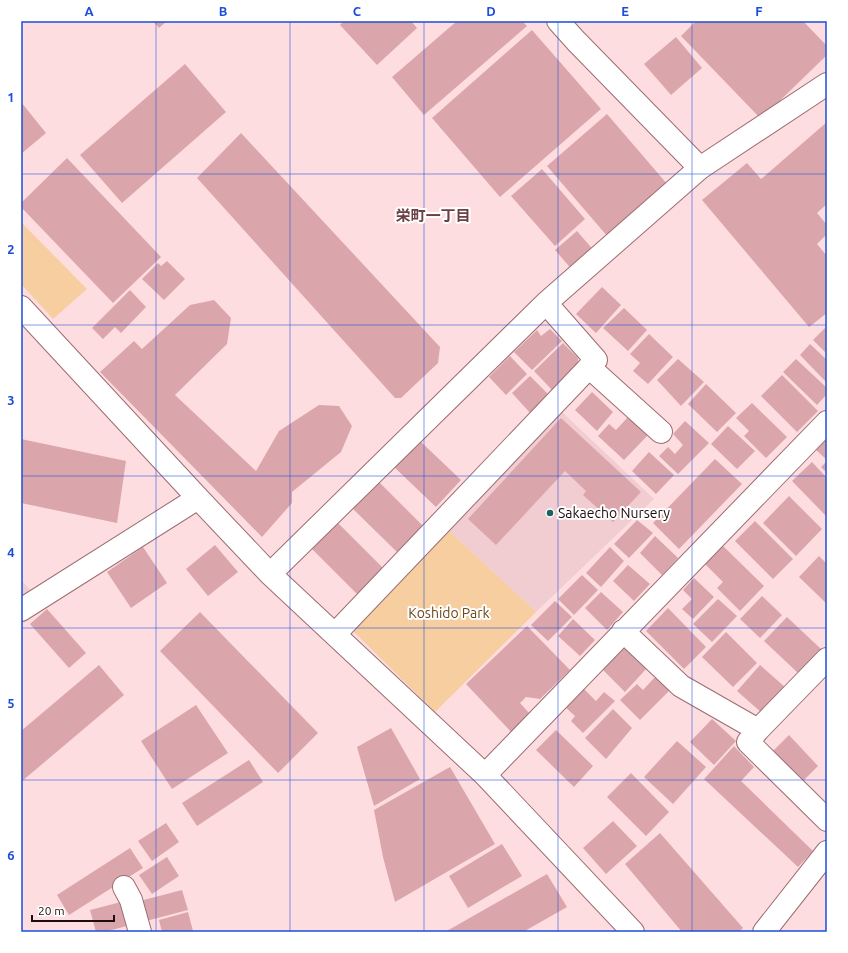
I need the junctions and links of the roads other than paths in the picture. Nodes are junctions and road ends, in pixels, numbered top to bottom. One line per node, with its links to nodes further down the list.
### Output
1 (558, 21): 3 (street)
2 (827, 84): 3 (street)
3 (700, 168): 4 (street)
4 (546, 303): 6 (street); 10 (street)
5 (21, 307): 9 (street)
6 (589, 367): 8 (street); 13 (street)
7 (827, 422): 12 (street)
8 (661, 432)
9 (198, 498): 10 (street); 11 (street)
10 (270, 574): 13 (street)
11 (21, 610)
12 (623, 631): 15 (street); 16 (street)
13 (335, 634): 16 (street)
14 (827, 659): 15 (street)
15 (758, 730): 17 (street)
16 (485, 775): 21 (street)
17 (827, 820)
18 (827, 852): 22 (street)
19 (124, 887): 20 (street)
20 (140, 932)
21 (633, 932)
22 (764, 932)

